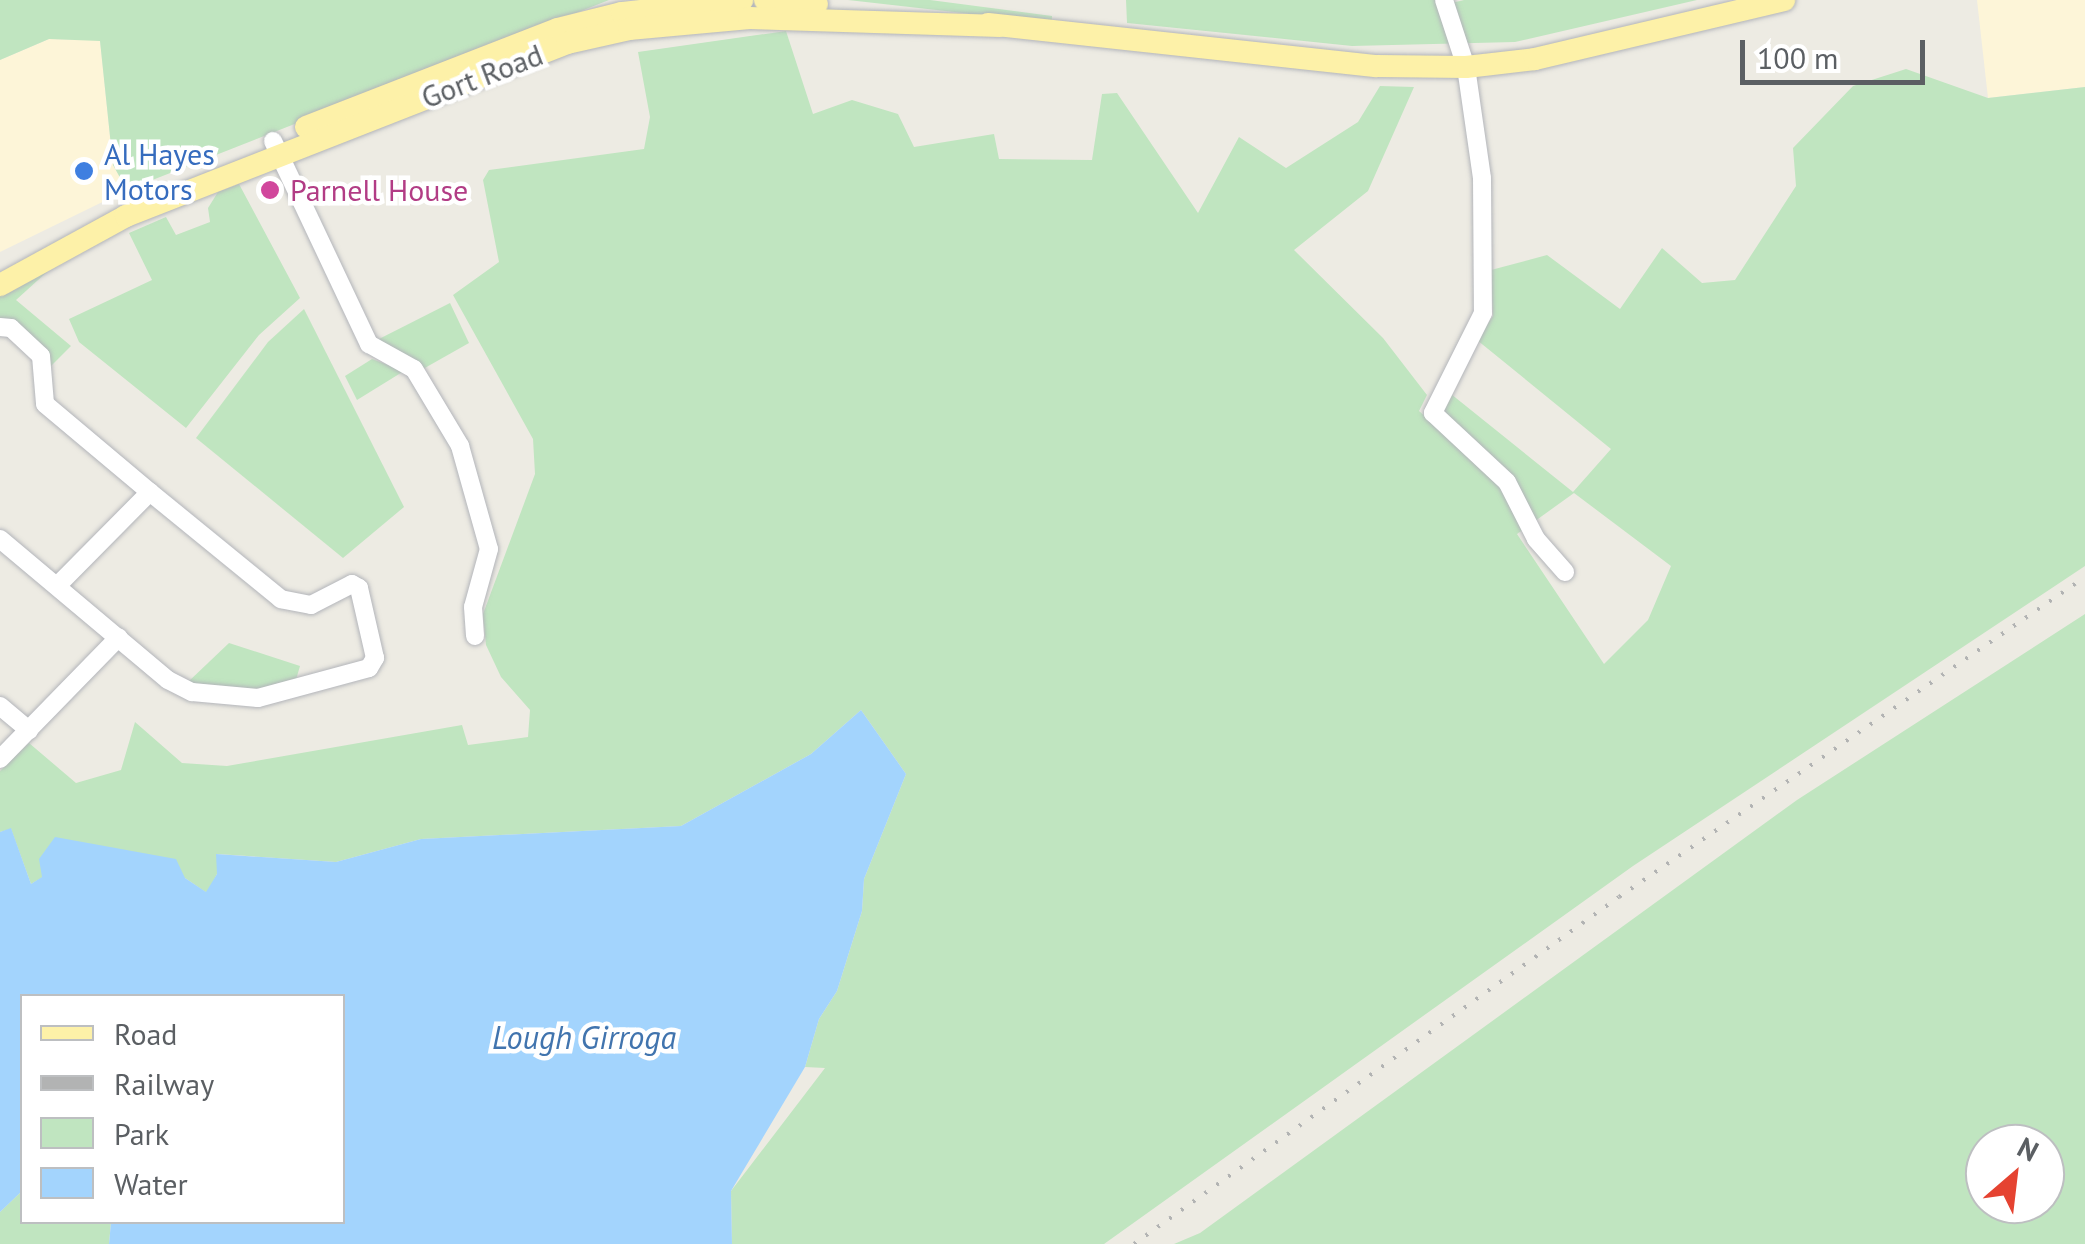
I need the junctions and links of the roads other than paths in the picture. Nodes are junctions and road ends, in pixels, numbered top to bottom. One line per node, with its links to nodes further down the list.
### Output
1 (742, 0): 7 (main road)
2 (765, 0): 5 (main road)
3 (1444, 0): 6 (street)
4 (1784, 0): 6 (main road, Gort Road)
5 (838, 7): 6 (main road, Gort Road); 7 (main road, Gort Road)
6 (1466, 67): 13 (street)
7 (276, 147): 8 (main road); 9 (main road, Gort Road); 15 (street)
8 (0, 269)
9 (0, 285)
10 (0, 327): 11 (street)
11 (150, 492): 14 (street); 16 (street)
12 (0, 539): 14 (street)
13 (1565, 572)
14 (58, 585): 16 (street)
15 (475, 636)
16 (119, 637): 18 (street)
17 (0, 706): 18 (street)
18 (29, 730): 19 (street)
19 (0, 759)

